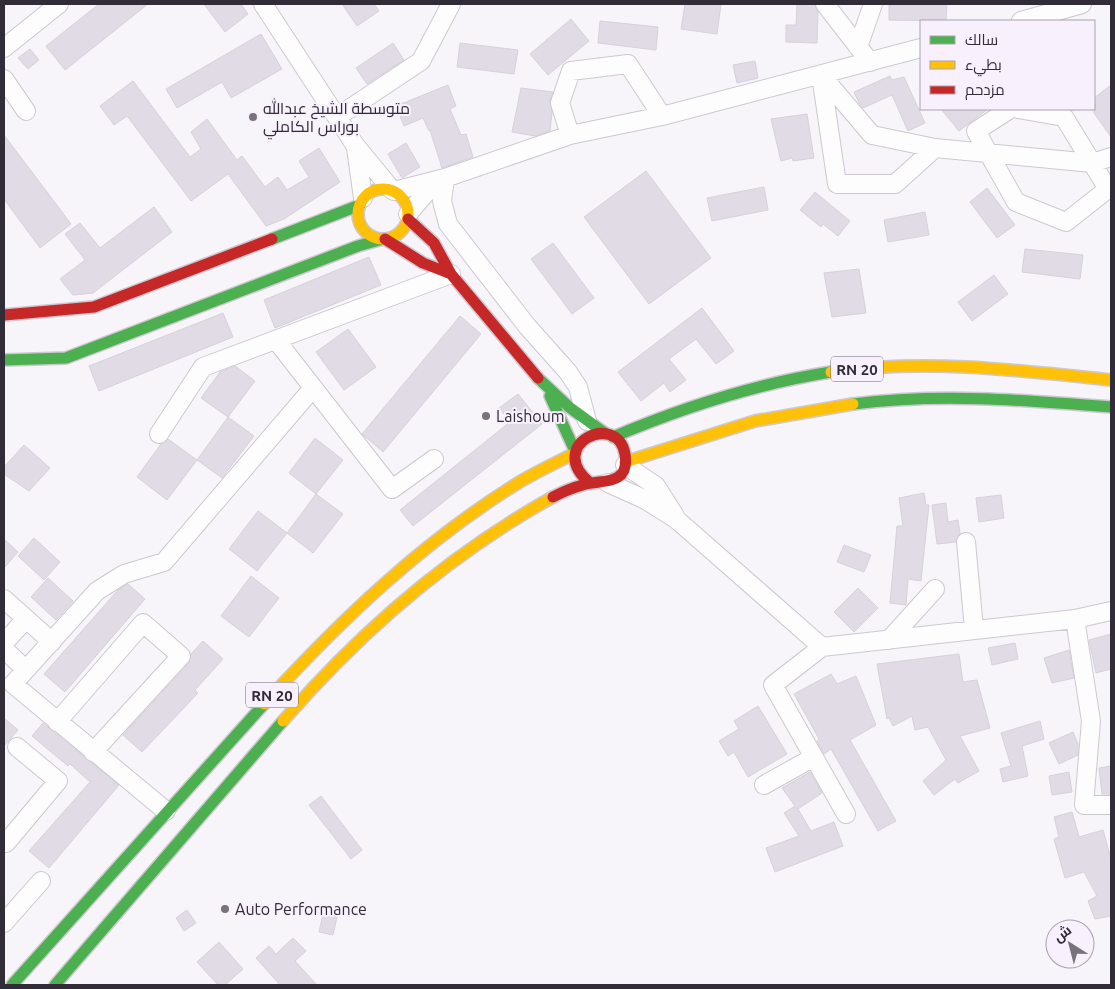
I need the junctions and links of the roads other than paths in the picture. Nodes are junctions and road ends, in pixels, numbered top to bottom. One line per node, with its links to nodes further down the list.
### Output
1 (59, 4): 10 (street)
2 (263, 4): 19 (street)
3 (451, 4): 19 (street)
4 (826, 4): 9 (street)
5 (873, 4): 9 (street)
6 (1082, 4): 7 (street)
7 (1037, 10): 8 (street)
8 (1022, 20)
9 (858, 47): 12 (street)
10 (4, 48)
11 (920, 48): 12 (street)
12 (870, 62): 13 (street)
13 (821, 75): 18 (street); 22 (street); 22 (street)
14 (4, 79): 17 (street)
15 (1008, 110): 23 (street)
16 (1024, 110): 25 (street)
17 (26, 111)
18 (662, 116): 20 (street); 20 (street)
19 (337, 117): 21 (street)
20 (570, 135): 26 (street)
21 (355, 145): 27 (street); 28 (street)
22 (935, 148): 23 (street)
23 (988, 151): 25 (street); 25 (street)
24 (1111, 157): 25 (street)
25 (1092, 163)
26 (445, 178): 27 (street); 29 (street); 39 (street)
27 (393, 190): 28 (main road); 29 (main road)
28 (362, 202): 30 (main road); 32 (main road)
29 (408, 217): 30 (main road); 31 (main road)
30 (384, 239): 31 (main road); 34 (main road)
31 (451, 274): 33 (street); 35 (main road)
32 (4, 315)
33 (276, 340): 37 (street); 40 (street)
34 (4, 360)
35 (536, 376): 39 (main road); 42 (main road)
36 (1111, 380): 41 (main road, RN 20)
37 (314, 388): 43 (street); 56 (street)
38 (1111, 407): 44 (main road, RN 20)
39 (587, 421): 41 (main road)
40 (159, 434)
41 (610, 436): 42 (main road); 44 (main road)
42 (575, 452): 45 (main road); 65 (main road, RN 20)
43 (434, 459)
44 (625, 463): 46 (main road); 47 (street)
45 (590, 483): 46 (main road); 71 (main road, RN 20)
46 (608, 483): 47 (street)
47 (676, 519): 57 (street)
48 (966, 542): 54 (street)
49 (935, 589): 55 (street)
50 (4, 600): 53 (street)
51 (1111, 611): 52 (street)
52 (1076, 618): 54 (street); 64 (street)
53 (26, 619): 56 (street); 58 (street)
54 (974, 629): 55 (street)
55 (889, 640): 57 (street)
56 (52, 642): 58 (street)
57 (822, 647): 62 (street)
58 (10, 657): 59 (street)
59 (57, 722): 61 (street); 61 (street)
60 (17, 747): 67 (street)
61 (93, 752): 65 (street)
62 (814, 757): 63 (street); 66 (street)
63 (764, 784)
64 (1111, 805)
65 (166, 811): 70 (main road, RN 20)
66 (846, 814)
67 (4, 841)
68 (41, 881): 69 (street)
69 (4, 923)
70 (12, 985)
71 (55, 985)

